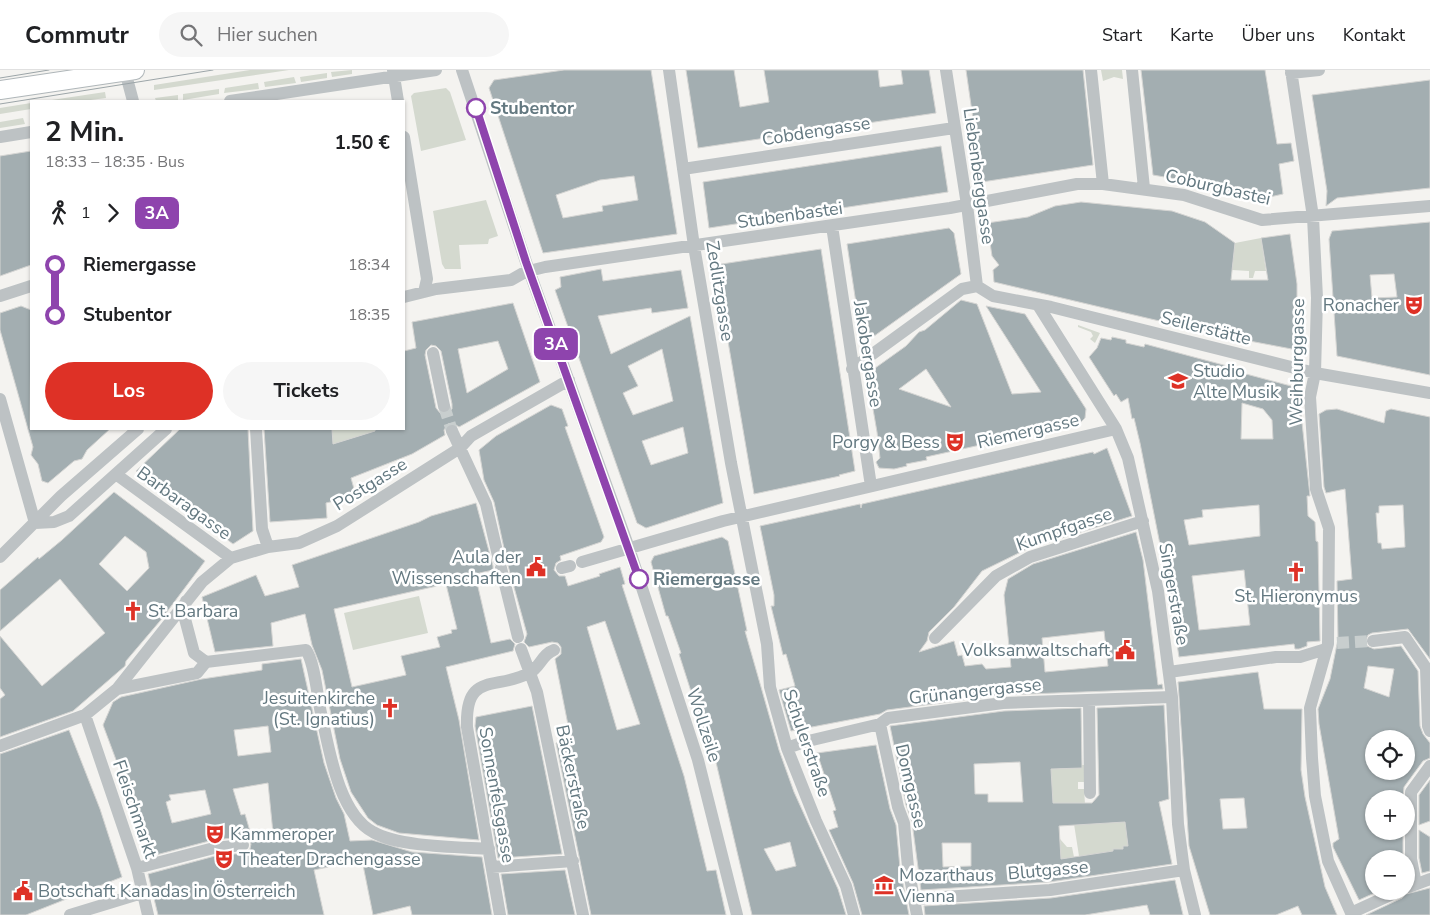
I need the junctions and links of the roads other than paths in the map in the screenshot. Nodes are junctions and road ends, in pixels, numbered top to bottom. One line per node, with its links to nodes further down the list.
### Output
1 (436, 70): 10 (street)
2 (462, 70): 28 (street, Wollzeile)
3 (669, 70): 19 (street, Zedlitzgasse)
4 (946, 70): 15 (street, Liebenberggasse)
5 (1091, 70): 21 (street)
6 (1132, 70): 22 (street)
7 (1319, 70): 9 (street)
8 (130, 71): 11 (main road); 12 (street)
9 (1291, 72): 25 (street, Weihburggasse)
10 (394, 74): 13 (street); 14 (street)
11 (0, 90)
12 (133, 100)
13 (236, 100)
14 (398, 100)
15 (954, 128): 19 (street, Cobdengasse); 23 (street, Liebenberggasse)
16 (30, 132): 17 (street)
17 (0, 137)
18 (405, 149): 20 (street)
19 (683, 170): 27 (street, Zedlitzgasse)
20 (408, 184): 31 (street)
21 (1104, 184): 22 (street, Coburgbastei); 23 (street, Coburgbastei)
22 (1144, 188): 25 (street, Coburgbastei)
23 (967, 205): 26 (street, Stubenbastei); 30 (street, Liebenberggasse)
24 (1430, 206): 25 (street, Coburgbastei)
25 (1313, 217): 37 (street, Weihburggasse)
26 (832, 226): 27 (street, Stubenbastei); 36 (street, Jakobergasse)
27 (694, 246): 28 (street, Stubenbastei); 50 (street, Zedlitzgasse)
28 (530, 270): 31 (street, Stubenbastei); 38 (street, Wollzeile)
29 (30, 286): 32 (street)
30 (977, 286): 34 (street, Seilerstätte); 36 (street)
31 (424, 292): 33 (street, Stubenbastei)
32 (0, 296)
33 (405, 297)
34 (1038, 304): 37 (street, Seilerstätte); 42 (street, Singerstraße)
35 (433, 353): 41 (street)
36 (852, 369): 49 (street, Jakobergasse)
37 (1315, 373): 39 (street, Seilerstätte); 61 (street, Weihburggasse)
38 (569, 380): 47 (street, Postgasse); 54 (street, Wollzeile)
39 (1430, 393)
40 (0, 399): 52 (street)
41 (444, 406)
42 (1116, 429): 49 (street, Riemergasse); 51 (street, Singerstraße)
43 (137, 430): 52 (street)
44 (165, 430): 48 (street)
45 (256, 430): 53 (street)
46 (452, 431): 47 (street, Bäckerstraße)
47 (460, 448): 53 (street, Postgasse); 65 (street, Bäckerstraße)
48 (117, 475): 52 (street); 56 (street, Barbaragasse)
49 (871, 486): 50 (street, Riemergasse)
50 (740, 517): 54 (street, Riemergasse); 73 (street, Schulerstraße)
51 (1143, 521): 59 (street, Kumpfgasse); 64 (street, Singerstraße)
52 (35, 523): 55 (street)
53 (268, 547): 56 (street, Postgasse)
54 (628, 548): 57 (street); 93 (street, Wollzeile)
55 (0, 557)
56 (231, 558): 58 (street, Postgasse)
57 (571, 565)
58 (186, 601): 63 (street); 66 (street, Postgasse)
59 (935, 638)
60 (1373, 640): 71 (street)
61 (1330, 645): 64 (street); 88 (street, Weihburggasse)
62 (554, 650): 65 (street)
63 (206, 662): 66 (street, Postgasse); 77 (street)
64 (1169, 672): 67 (street, Singerstraße)
65 (530, 673): 77 (street, Sonnenfelsgasse); 79 (street, Bäckerstraße)
66 (117, 689): 69 (street, Postgasse)
67 (1172, 697): 68 (street, Grünangergasse); 82 (street, Singerstraße)
68 (1089, 700): 70 (street, Grünangergasse); 75 (street)
69 (85, 715): 72 (street, Postgasse); 81 (street, Fleischmarkt)
70 (880, 724): 73 (street, Grünangergasse); 86 (street, Domgasse)
71 (1430, 731)
72 (0, 746)
73 (787, 748): 94 (street, Schulerstraße)
74 (1430, 766): 78 (street)
75 (1090, 793)
76 (243, 845): 81 (street)
77 (489, 849): 80 (street, Sonnenfelsgasse)
78 (1411, 850)
79 (573, 861): 80 (street); 92 (street, Bäckerstraße)
80 (492, 867): 91 (street, Sonnenfelsgasse)
81 (137, 868): 85 (street, Fleischmarkt)
82 (1184, 870): 86 (street, Blutgasse); 96 (street, Singerstraße)
83 (1430, 879): 84 (street)
84 (1415, 885)
85 (142, 893): 89 (street); 90 (street, Fleischmarkt)
86 (914, 899): 95 (street, Domgasse)
87 (1380, 900): 88 (street)
88 (1351, 914)
89 (70, 915)
90 (148, 915)
91 (500, 915)
92 (583, 915)
93 (737, 915)
94 (854, 915)
95 (916, 915)
96 (1195, 915)

